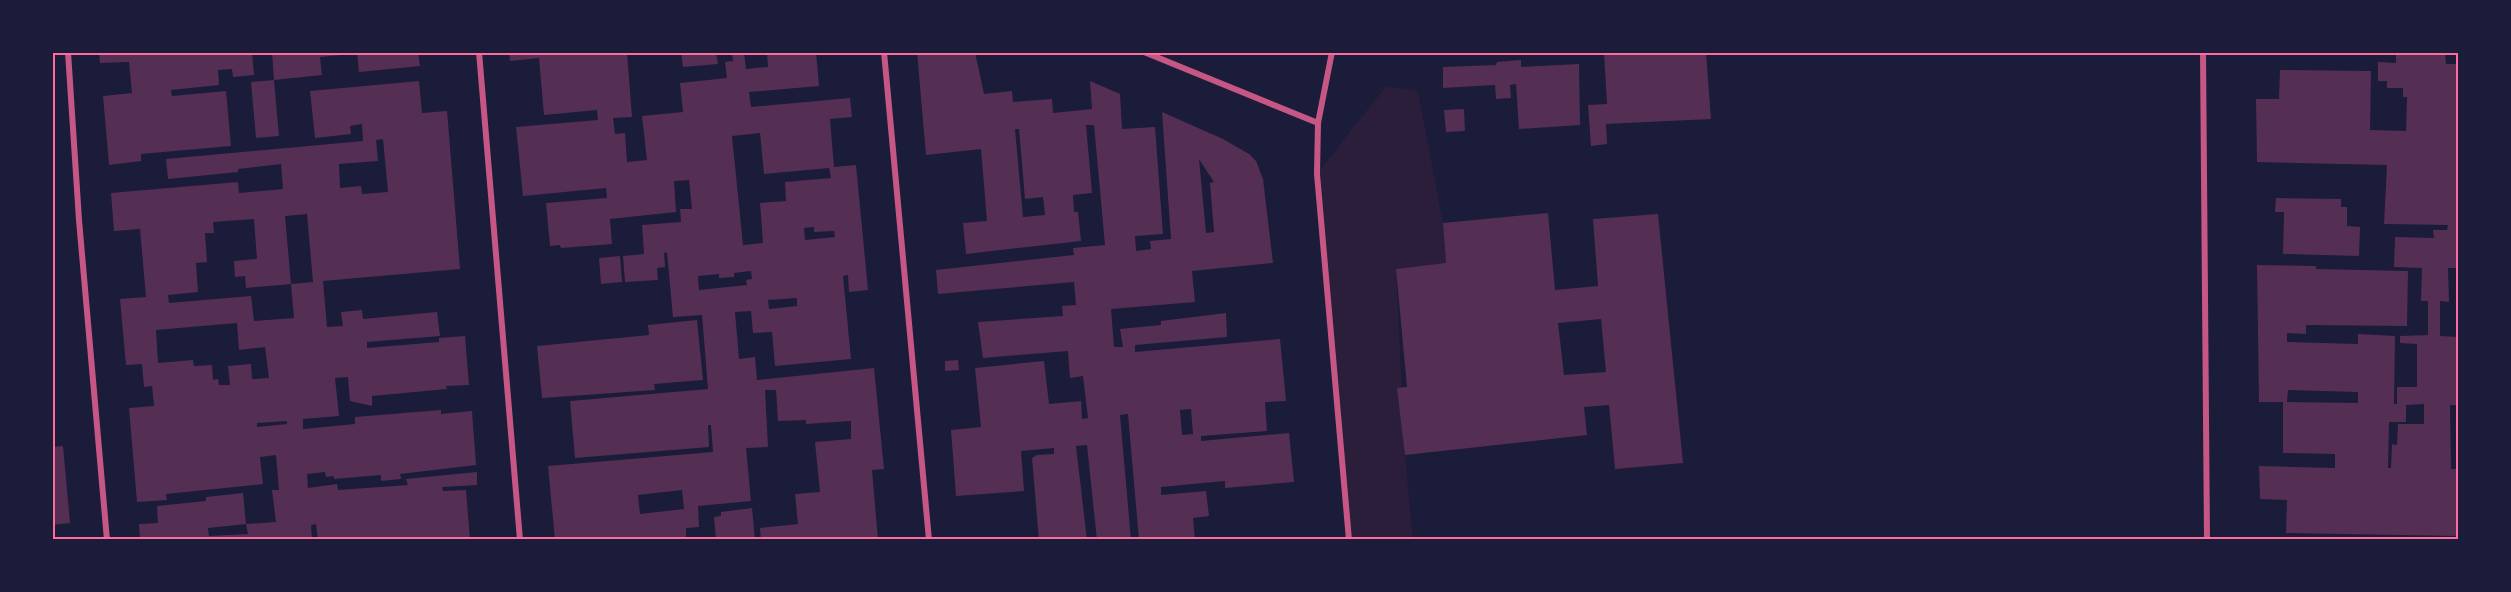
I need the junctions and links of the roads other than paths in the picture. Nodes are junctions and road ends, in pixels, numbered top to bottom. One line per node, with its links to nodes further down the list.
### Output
1 (68, 52): 8 (street)
2 (479, 52): 9 (street)
3 (884, 52): 10 (street)
4 (1144, 52): 7 (street)
5 (1332, 52): 7 (street)
6 (2203, 52): 12 (street)
7 (1318, 123): 11 (street)
8 (107, 540)
9 (520, 540)
10 (929, 540)
11 (1349, 540)
12 (2207, 540)

